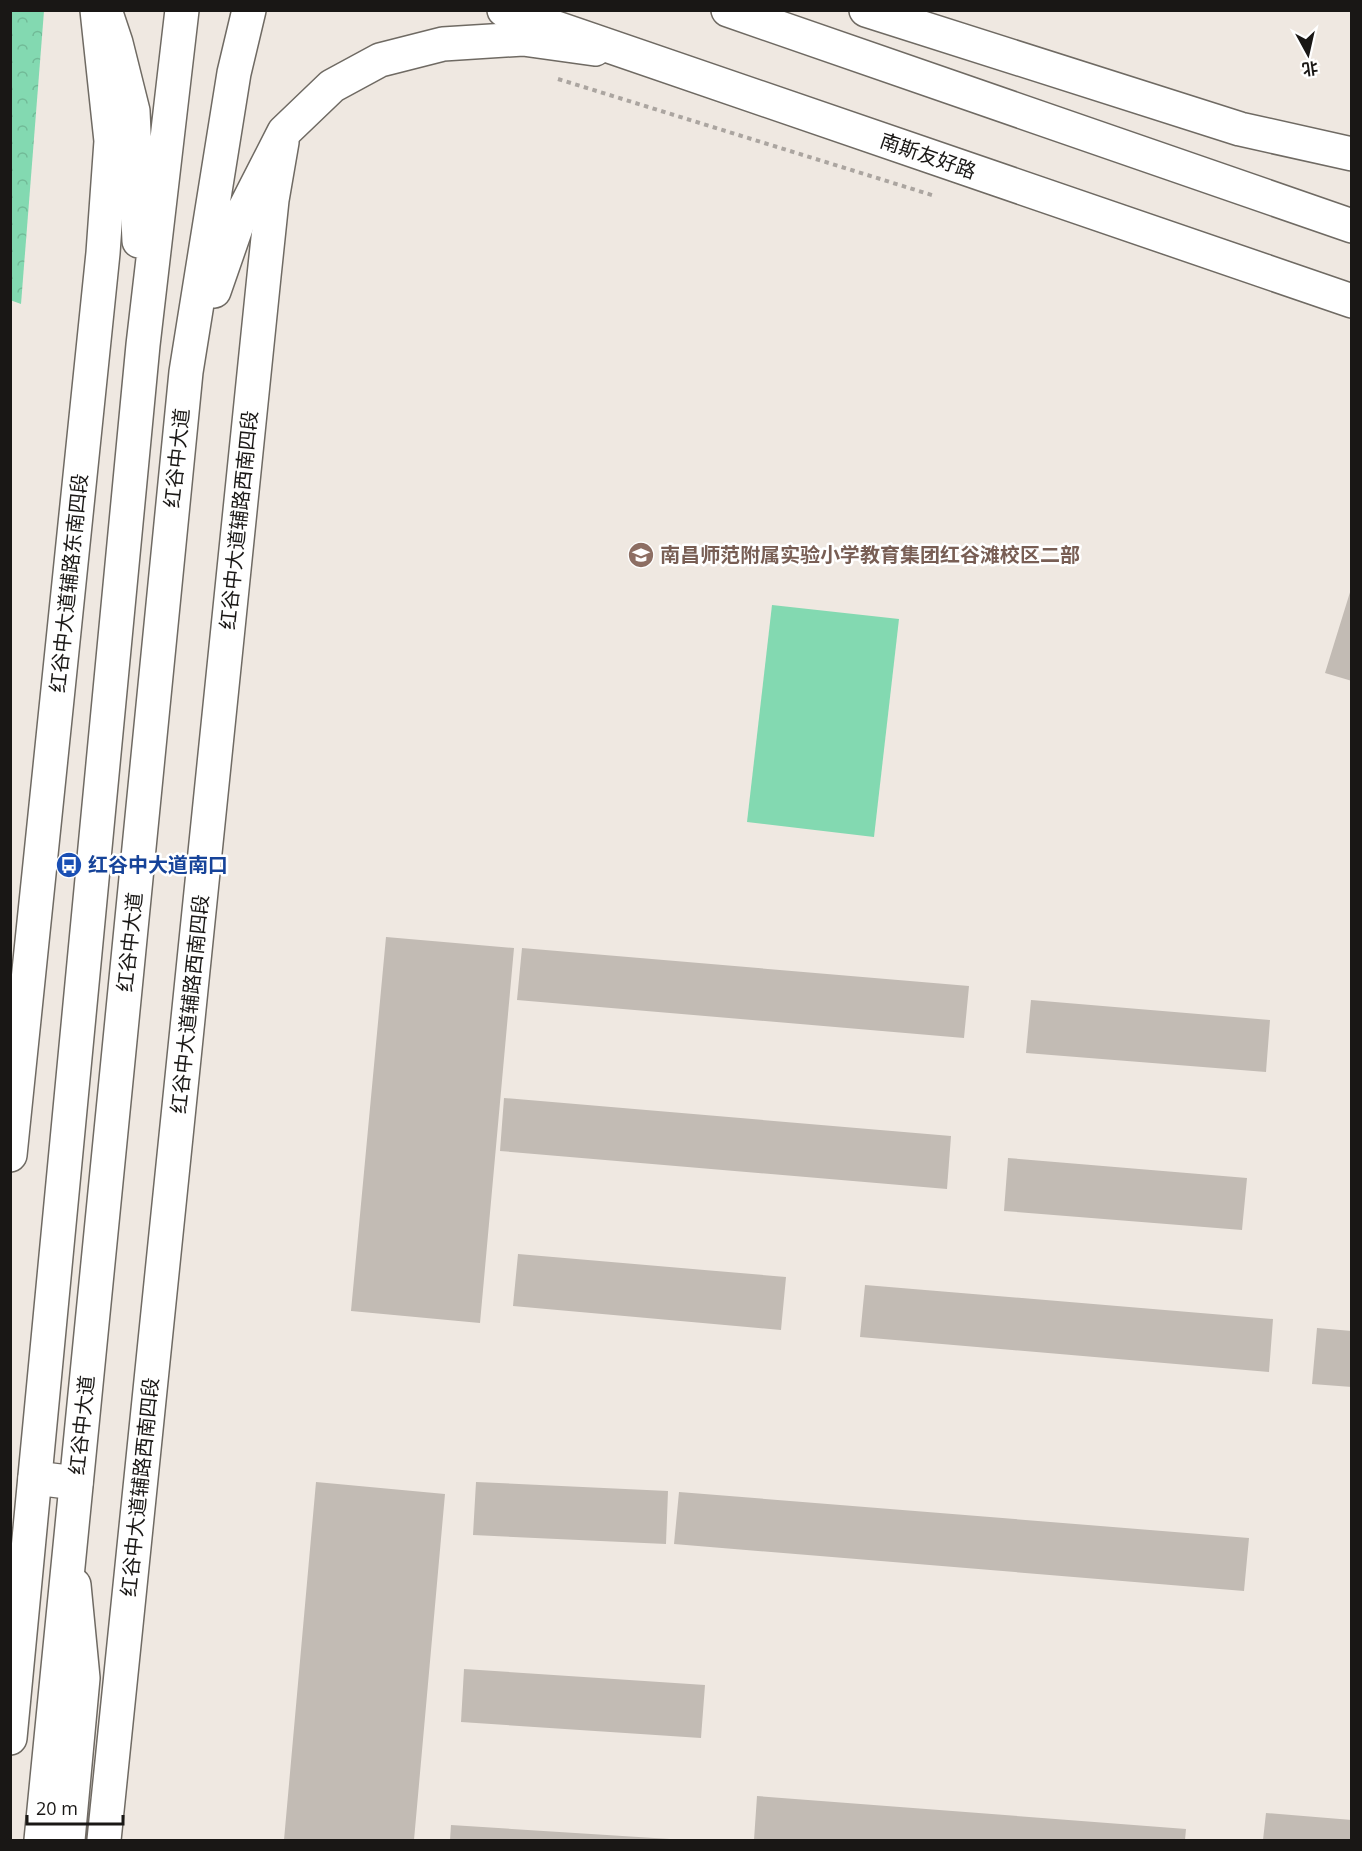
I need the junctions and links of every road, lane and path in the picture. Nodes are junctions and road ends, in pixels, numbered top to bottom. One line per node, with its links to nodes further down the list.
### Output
1 (98, 10): 17 (main road, 红谷中大道辅路东南四段)
2 (105, 10): 15 (main road)
3 (182, 10): 15 (main road, 红谷中大道)
4 (249, 10): 16 (main road, 红谷中大道)
5 (504, 10): 8 (main road, 南斯友好路)
6 (728, 10): 13 (main road)
7 (866, 10): 11 (main road)
8 (634, 55): 10 (main road); 14 (main road, 南斯友好路)
9 (557, 79): 12 (path)
10 (284, 132): 16 (main road); 24 (main road, 红谷中大道辅路西南四段)
11 (1352, 154)
12 (946, 199)
13 (1352, 226)
14 (1352, 302)
15 (143, 345): 18 (main road, 红谷中大道)
16 (186, 372): 19 (main road, 红谷中大道)
17 (10, 1155)
18 (35, 1478): 19 (main road); 21 (main road, 红谷中大道)
19 (76, 1483): 20 (main road, 红谷中大道)
20 (70, 1540): 22 (main road, 红谷中大道); 23 (main road)
21 (10, 1738)
22 (41, 1840)
23 (68, 1840)
24 (104, 1840)

